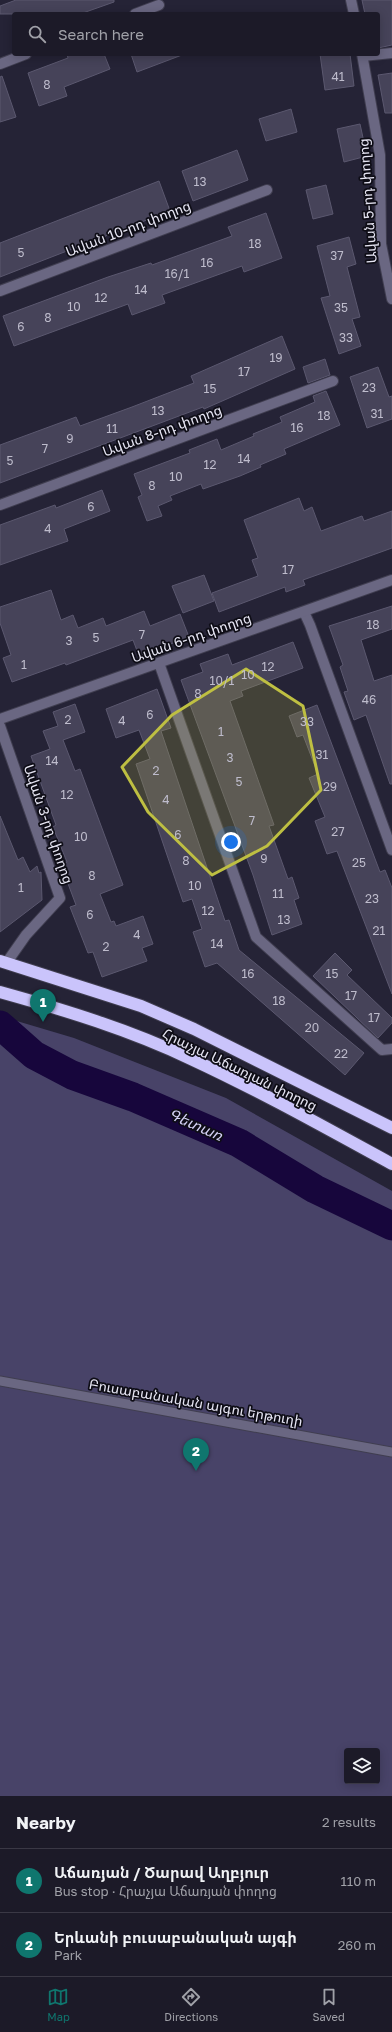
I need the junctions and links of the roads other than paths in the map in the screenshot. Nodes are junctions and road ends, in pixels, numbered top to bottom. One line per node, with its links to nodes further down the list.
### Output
1 (351, 0): 4 (street)
2 (159, 5): 3 (street)
3 (140, 12)
4 (354, 12)
5 (392, 53): 6 (street)
6 (380, 54)
7 (21, 56): 9 (street)
8 (362, 56): 12 (street, Ավան 5-րդ փողոց)
9 (0, 64)
10 (267, 190): 11 (street, Ավան 10-րդ փողոց)
11 (0, 291)
12 (392, 299)
13 (333, 381): 14 (street, Ավան 8-րդ փողոց)
14 (0, 505)
15 (392, 580): 16 (street, Ավան 6-րդ փողոց)
16 (304, 612): 17 (street, Ավան 6-րդ փողոց); 20 (street)
17 (159, 663): 18 (street, Ավան 6-րդ փողոց); 23 (street)
18 (0, 719)
19 (0, 726): 21 (street, Ավան 3-րդ փողոց)
20 (392, 850)
21 (4, 961): 24 (highway, Հրաչյա Աճառյան փողոց)
22 (0, 992): 25 (highway, Հրաչյա Աճառյան փողոց)
23 (392, 1049)
24 (392, 1128)
25 (392, 1164)
26 (0, 1381): 27 (lane, Բուսաբանական այգու երթուղի)
27 (389, 1451)

